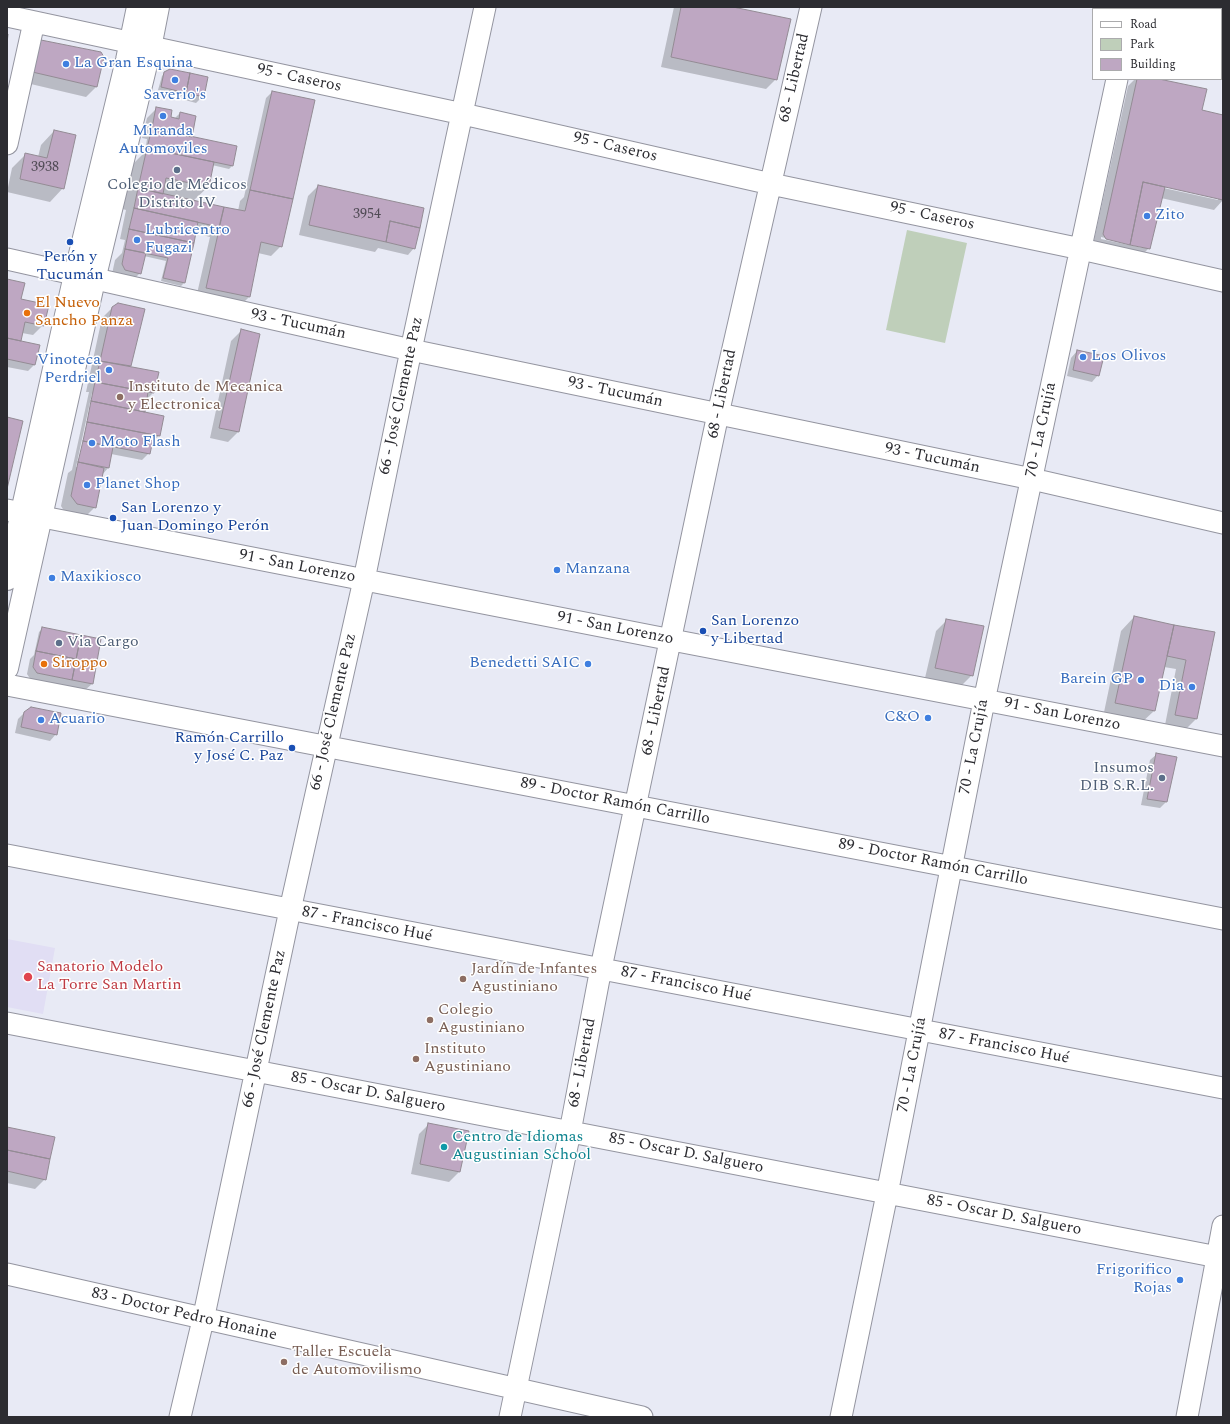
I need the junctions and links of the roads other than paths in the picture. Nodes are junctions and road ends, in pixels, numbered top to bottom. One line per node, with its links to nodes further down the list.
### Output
1 (138, 7): 7 (main road)
2 (158, 7): 7 (main road)
3 (485, 7): 9 (street, 66 - José Clemente Paz)
4 (811, 7): 11 (street, 68 - Libertad)
5 (7, 16): 6 (street, 95 - Caseros)
6 (34, 22): 7 (street, 95 - Caseros); 10 (street)
7 (140, 46): 9 (street, 95 - Caseros); 14 (main road)
8 (1117, 80): 12 (street, 70 - La Crujía)
9 (463, 114): 11 (street, 95 - Caseros); 16 (street, 66 - José Clemente Paz)
10 (7, 144)
11 (771, 184): 12 (street, 95 - Caseros); 17 (street, 68 - Libertad)
12 (1081, 249): 15 (street, 95 - Caseros); 18 (street, 70 - La Crujía)
13 (7, 259): 14 (street, 93 - Tucumán)
14 (84, 278): 16 (street, 93 - Tucumán); 19 (main road)
15 (1223, 281)
16 (411, 350): 17 (street, 93 - Tucumán); 22 (street, 66 - José Clemente Paz)
17 (718, 414): 18 (street, 93 - Tucumán); 23 (street, 68 - Libertad)
18 (1032, 479): 20 (street, 93 - Tucumán); 26 (street, 70 - La Crujía)
19 (23, 513): 21 (main road); 22 (street, 91 - San Lorenzo); 24 (main road)
20 (1223, 523)
21 (7, 579)
22 (364, 580): 23 (street, 91 - San Lorenzo); 27 (street, 66 - José Clemente Paz)
23 (672, 640): 26 (street, 91 - San Lorenzo); 29 (street, 68 - Libertad)
24 (7, 668)
25 (7, 685): 27 (street, 89 - Doctor Ramón Carrillo)
26 (984, 701): 28 (street, 91 - San Lorenzo); 31 (street, 70 - La Crujía)
27 (326, 745): 29 (street, 89 - Doctor Ramón Carrillo); 32 (street, 66 - José Clemente Paz)
28 (1223, 746)
29 (636, 806): 31 (street, 89 - Doctor Ramón Carrillo); 34 (street, 68 - Libertad)
30 (7, 855): 32 (street, 87 - Francisco Hué)
31 (951, 866): 33 (street, 89 - Doctor Ramón Carrillo); 36 (street, 70 - La Crujía)
32 (290, 910): 34 (street, 87 - Francisco Hué); 37 (street, 66 - José Clemente Paz)
33 (1223, 919)
34 (601, 968): 36 (street, 87 - Francisco Hué); 39 (street, 68 - Libertad)
35 (7, 1023): 37 (street, 85 - Oscar D. Salguero)
36 (920, 1031): 38 (street, 87 - Francisco Hué); 40 (street, 70 - La Crujía)
37 (256, 1071): 39 (street, 85 - Oscar D. Salguero); 44 (street, 66 - José Clemente Paz)
38 (1223, 1088)
39 (570, 1132): 40 (street, 85 - Oscar D. Salguero); 45 (street, 68 - Libertad)
40 (887, 1194): 42 (street, 85 - Oscar D. Salguero); 49 (street, 70 - La Crujía)
41 (1223, 1226): 42 (street)
42 (1221, 1258): 50 (street)
43 (7, 1274): 44 (street, 83 - Doctor Pedro Honaine)
44 (203, 1320): 45 (street, 83 - Doctor Pedro Honaine); 46 (street, 66 - José Clemente Paz)
45 (516, 1389): 47 (street, 68 - Libertad); 48 (street, 83 - Doctor Pedro Honaine)
46 (180, 1417)
47 (510, 1417)
48 (642, 1417)
49 (841, 1417)
50 (1187, 1417)

